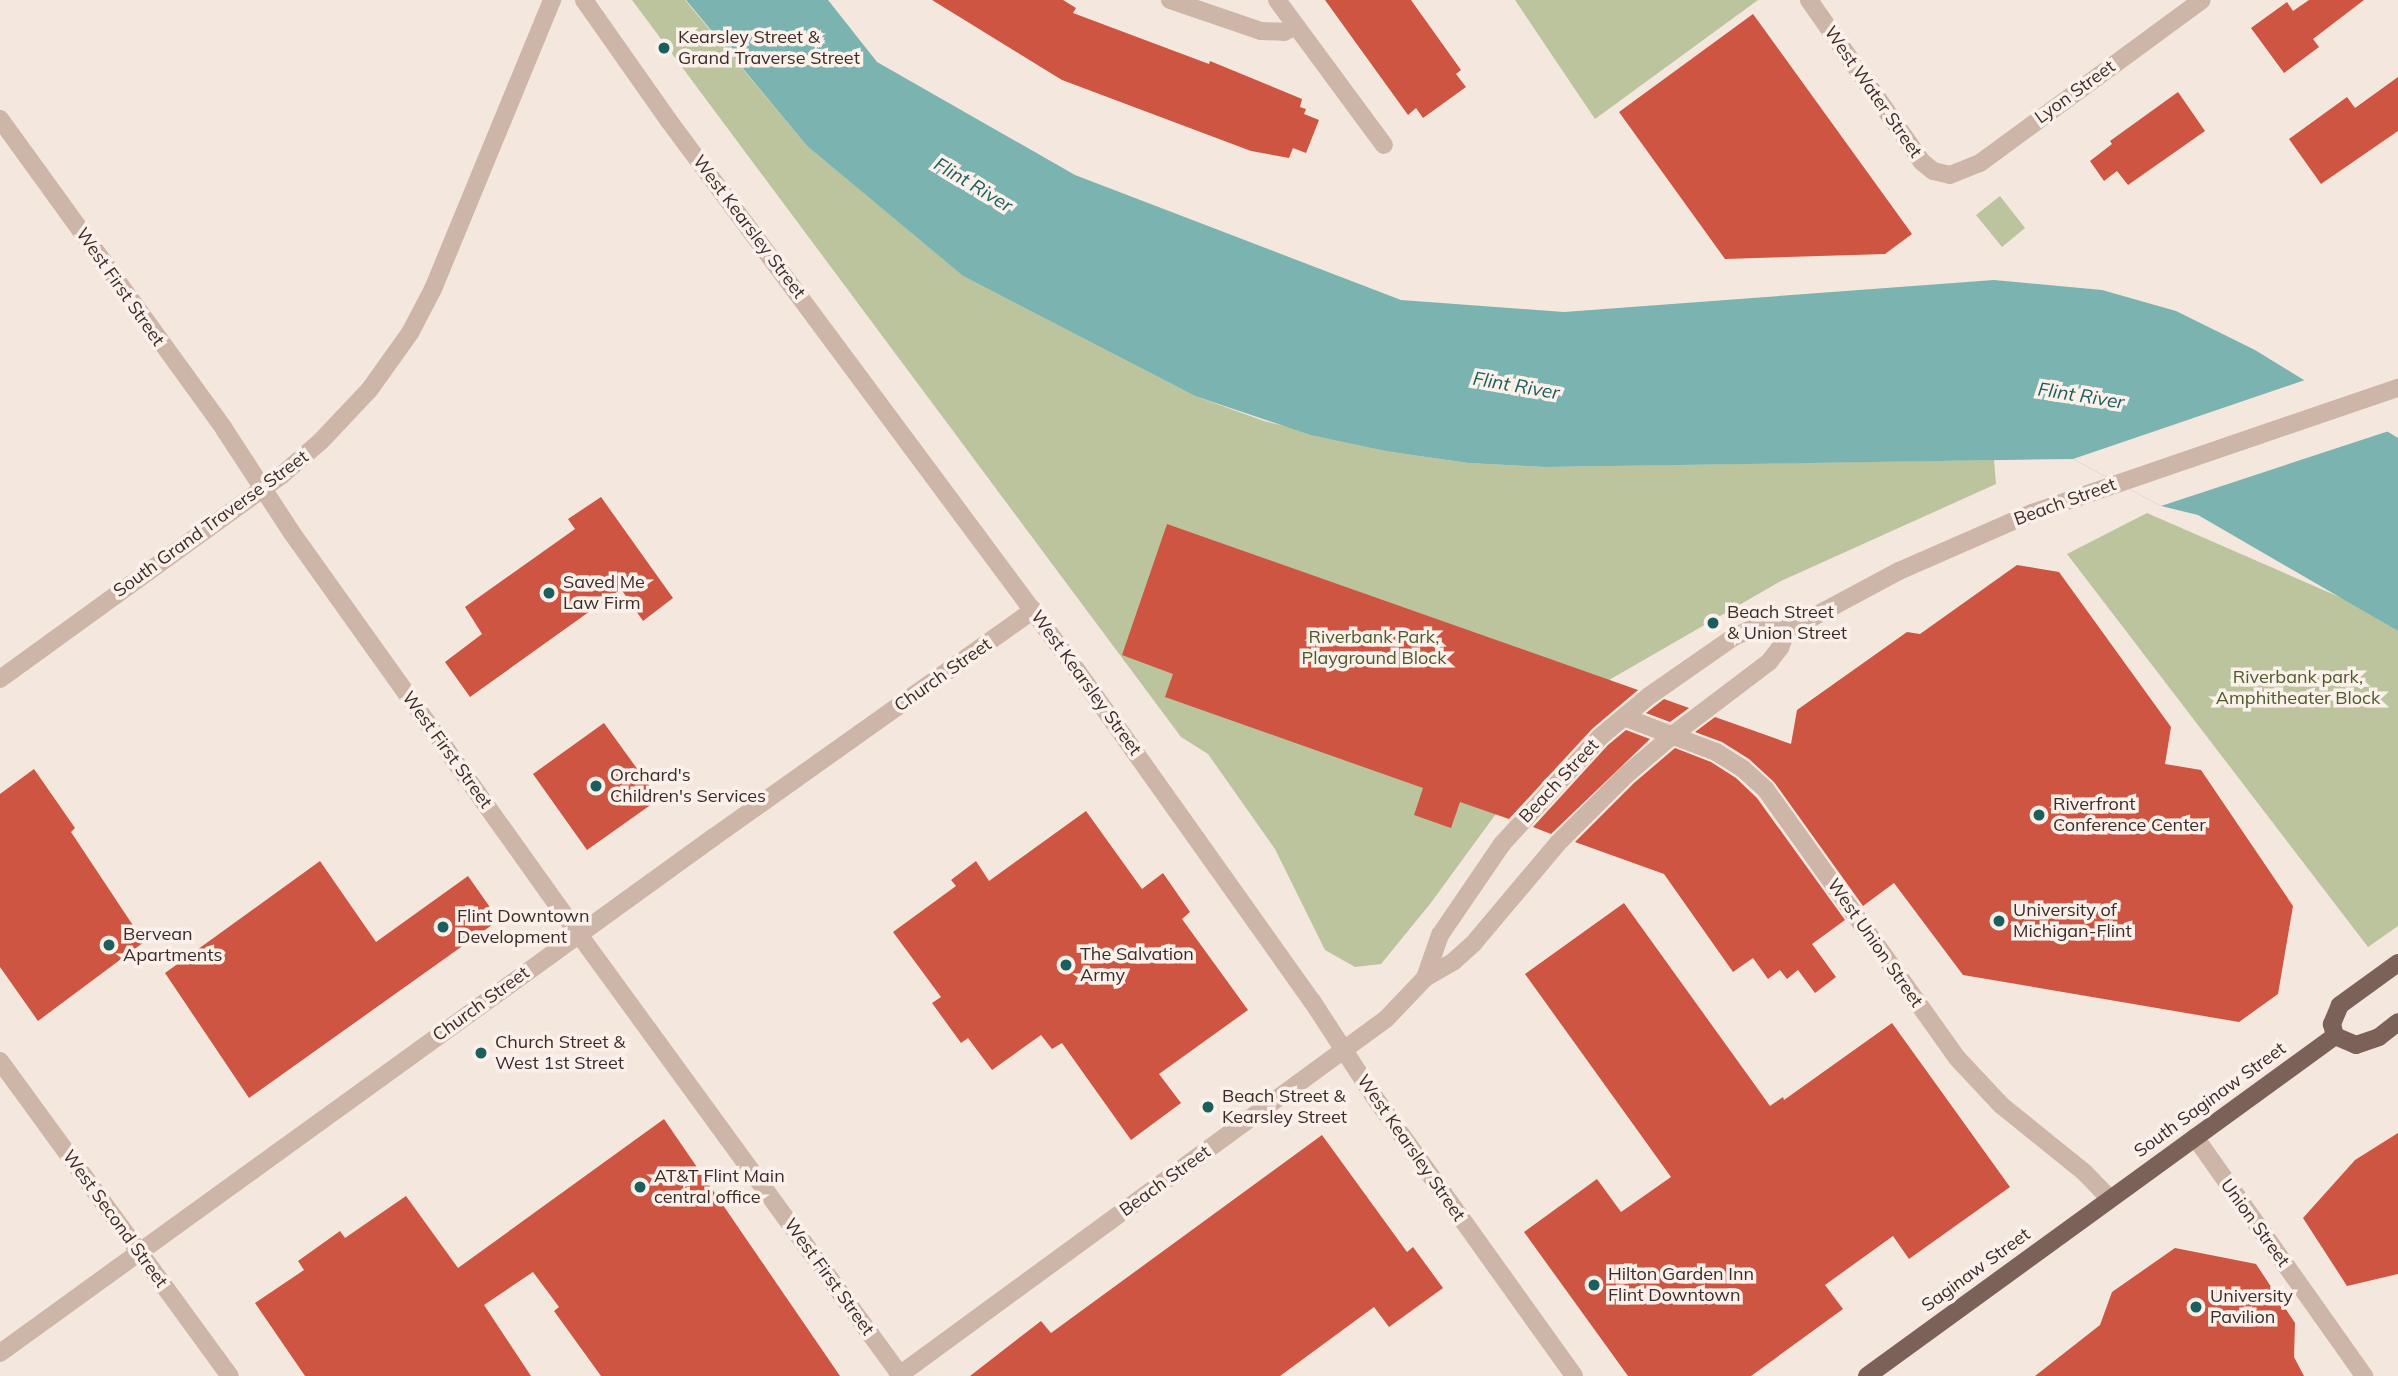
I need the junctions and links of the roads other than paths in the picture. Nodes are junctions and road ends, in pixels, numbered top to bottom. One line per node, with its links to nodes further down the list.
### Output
1 (552, 0): 12 (street, South Grand Traverse Street)
2 (584, 0): 13 (street, West Kearsley Street)
3 (1277, 0): 7 (street)
4 (1809, 0): 10 (street, West Water Street)
5 (2202, 0): 10 (street, Lyon Street)
6 (1175, 1): 7 (street)
7 (1296, 26): 9 (street)
8 (0, 119): 12 (street, West First Street)
9 (1384, 145)
10 (1945, 174)
11 (2398, 388): 14 (street, Beach Street)
12 (263, 489): 15 (street, South Grand Traverse Street); 18 (street, West First Street)
13 (1033, 610): 18 (street, Church Street); 23 (street, West Kearsley Street)
14 (1787, 631): 16 (street, Beach Street); 17 (street, Beach Street)
15 (0, 679)
16 (1624, 717): 17 (street, West Union Street); 20 (street, Beach Street)
17 (1674, 734): 20 (street, Beach Street); 26 (street, West Union Street)
18 (579, 934): 27 (street, Church Street); 30 (street, West First Street)
19 (2398, 963): 22 (main road)
20 (1425, 978): 23 (street, Beach Street)
21 (2398, 1022): 22 (main road)
22 (2335, 1036): 25 (main road, South Saginaw Street)
23 (1345, 1051): 30 (street, Beach Street); 31 (street, West Kearsley Street)
24 (0, 1062): 27 (street, West Second Street)
25 (2195, 1137): 26 (main road, South Saginaw Street); 33 (street, Union Street)
26 (2110, 1199): 32 (main road, Saginaw Street)
27 (140, 1252): 28 (street, Church Street); 29 (street, West Second Street)
28 (0, 1353)
29 (230, 1376)
30 (899, 1376)
31 (1574, 1376)
32 (1867, 1376)
33 (2364, 1376)

